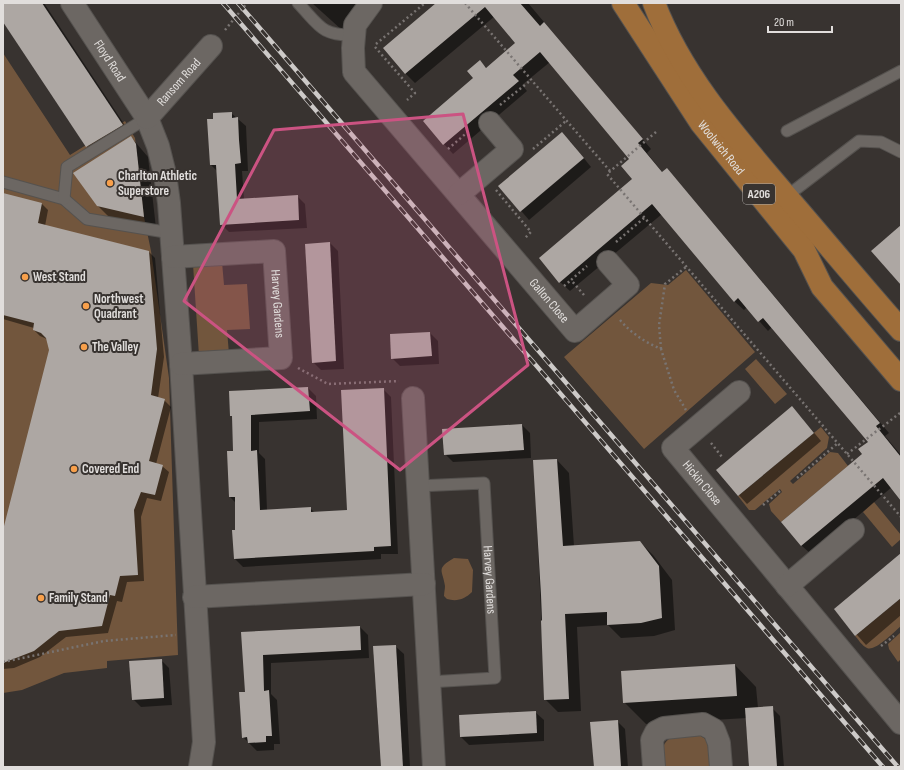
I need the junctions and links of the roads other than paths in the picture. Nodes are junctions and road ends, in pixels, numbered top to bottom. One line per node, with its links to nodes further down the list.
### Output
1 (72, 3): 9 (street, Floyd Road)
2 (298, 3): 6 (lane)
3 (371, 3): 6 (street, Gallon Close)
4 (623, 3): 22 (main road, Woolwich Road / A206)
5 (654, 3): 15 (main road, Woolwich Road / A206)
6 (354, 35): 14 (street, Gallon Close)
7 (211, 46): 9 (street, Ransom Road)
8 (901, 71): 11 (lane)
9 (147, 118): 16 (lane); 17 (street)
10 (487, 119): 14 (street)
11 (787, 131)
12 (901, 152): 15 (lane)
13 (3, 182): 16 (lane)
14 (459, 194): 19 (street, Gallon Close)
15 (786, 196): 20 (main road, Woolwich Road / A206)
16 (64, 199): 17 (lane)
17 (171, 233): 18 (street)
18 (173, 257): 21 (street); 21 (street, Harvey Gardens)
19 (608, 262)
20 (901, 330)
21 (180, 364): 29 (street)
22 (901, 380)
23 (739, 392): 28 (street, Hickin Close)
24 (413, 398): 25 (street)
25 (418, 486): 27 (street); 30 (lane, Harvey Gardens)
26 (853, 530): 28 (street)
27 (424, 584): 29 (street); 30 (street)
28 (787, 586): 31 (street, Hickin Close)
29 (194, 597): 32 (street)
30 (430, 682): 33 (street)
31 (901, 723)
32 (200, 767)
33 (434, 767)
34 (654, 767): 35 (street)
35 (721, 767)

